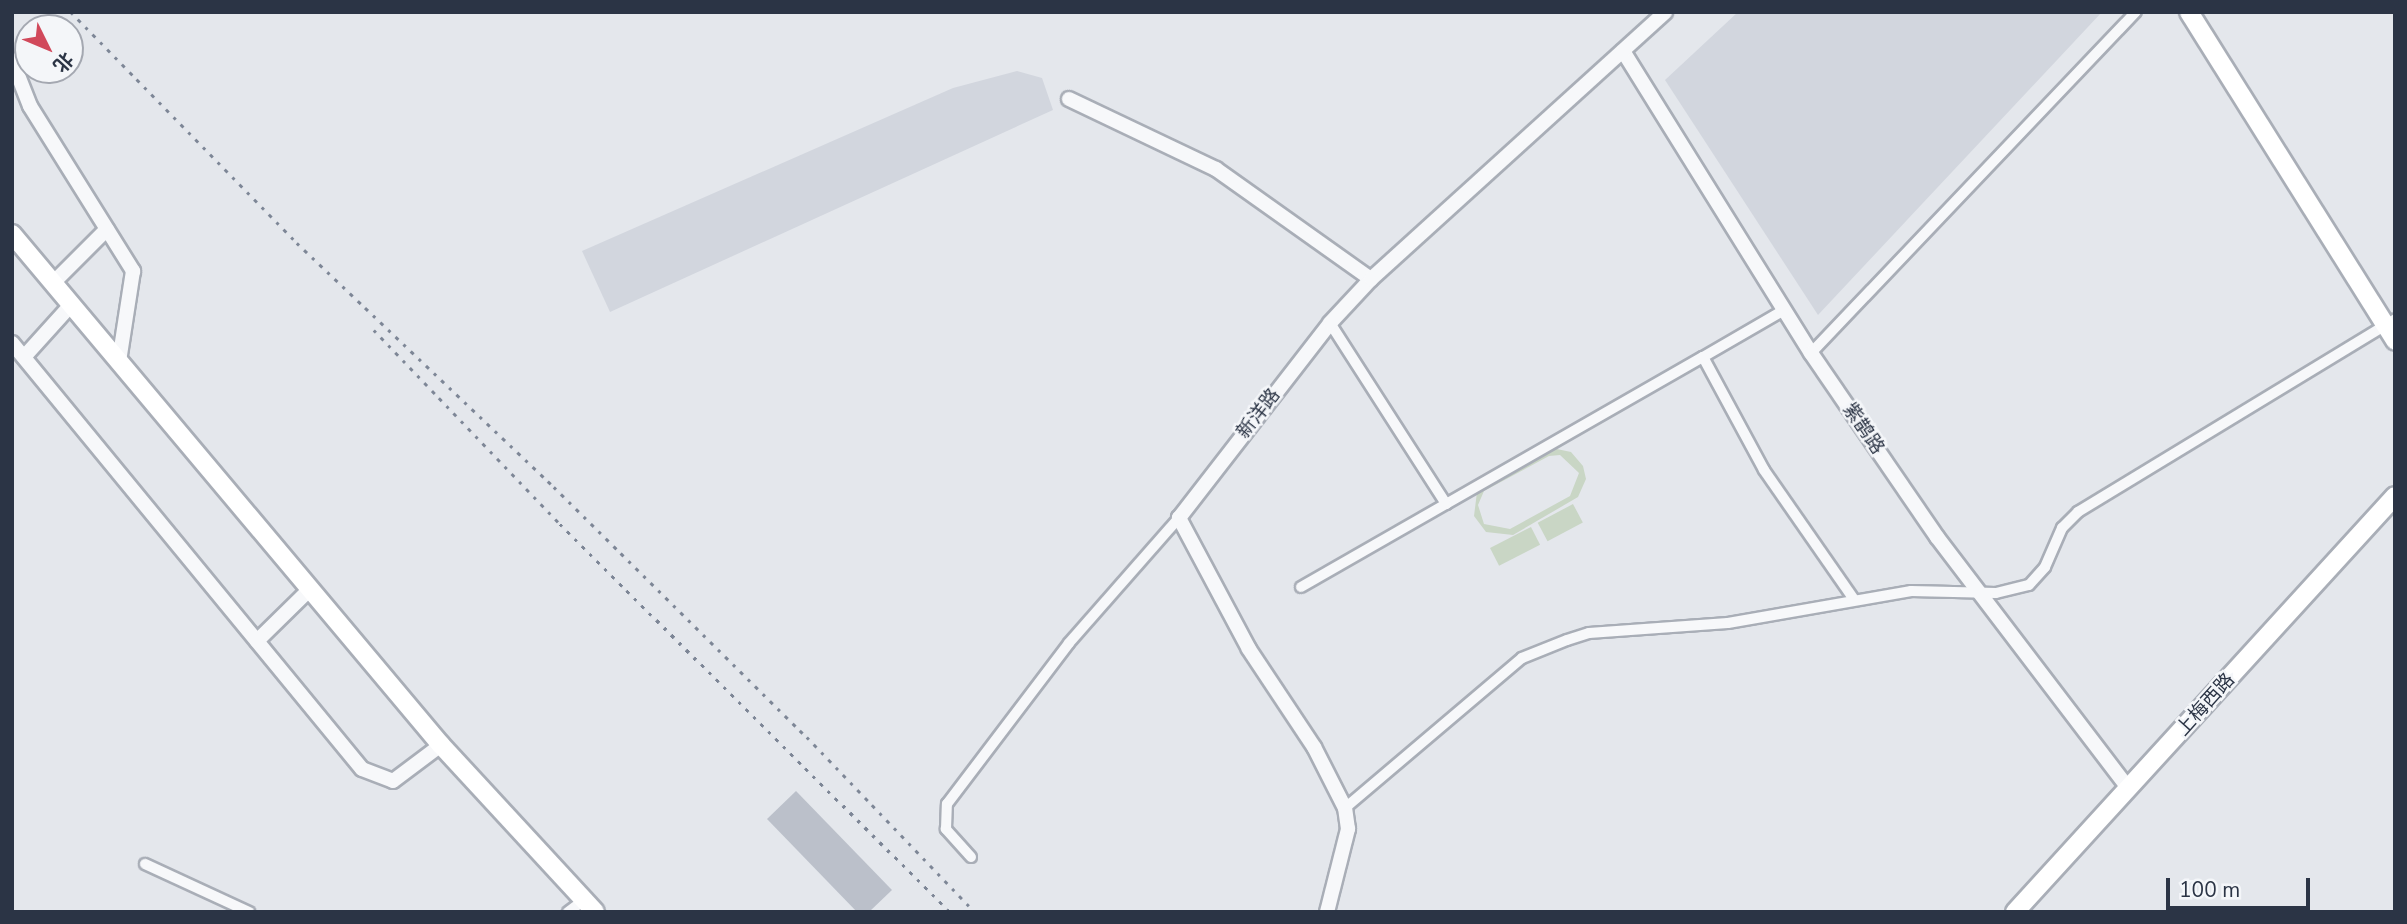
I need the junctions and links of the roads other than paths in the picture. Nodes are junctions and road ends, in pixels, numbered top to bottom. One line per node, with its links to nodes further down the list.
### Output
1 (1665, 12): 4 (street, 新洋路)
2 (2136, 12): 17 (street)
3 (2189, 12): 13 (main road)
4 (1623, 51): 9 (street, 新洋路); 12 (street, 紫鹊路)
5 (12, 60): 7 (street)
6 (1069, 99): 9 (street)
7 (107, 229): 10 (street); 20 (street)
8 (13, 236): 10 (main road)
9 (1371, 279): 14 (street, 新洋路)
10 (53, 283): 11 (main road)
11 (71, 305): 18 (street); 20 (main road)
12 (1784, 310): 17 (street, 紫鹊路); 19 (street)
13 (2388, 322): 15 (main road); 26 (street)
14 (1330, 323): 22 (street); 23 (street, 新洋路)
15 (2395, 341)
16 (12, 343): 18 (street)
17 (1811, 353): 26 (street, 紫鹊路)
18 (23, 357): 28 (street)
19 (1703, 357): 22 (street); 27 (street)
20 (119, 361): 25 (main road)
21 (2395, 496): 30 (main road, 上梅西路)
22 (1446, 504): 24 (street)
23 (1179, 518): 31 (street); 32 (street)
24 (1301, 587)
25 (310, 589): 28 (street); 29 (main road)
26 (1980, 594): 27 (street); 30 (street, 紫鹊路)
27 (1853, 598): 31 (street)
28 (257, 641): 29 (street)
29 (441, 745): 34 (main road)
30 (2129, 789): 38 (main road, 上梅西路)
31 (1345, 808): 37 (street)
32 (971, 857)
33 (145, 864): 35 (street)
34 (590, 906): 36 (street)
35 (249, 912)
36 (568, 912)
37 (1327, 912)
38 (2015, 912)

